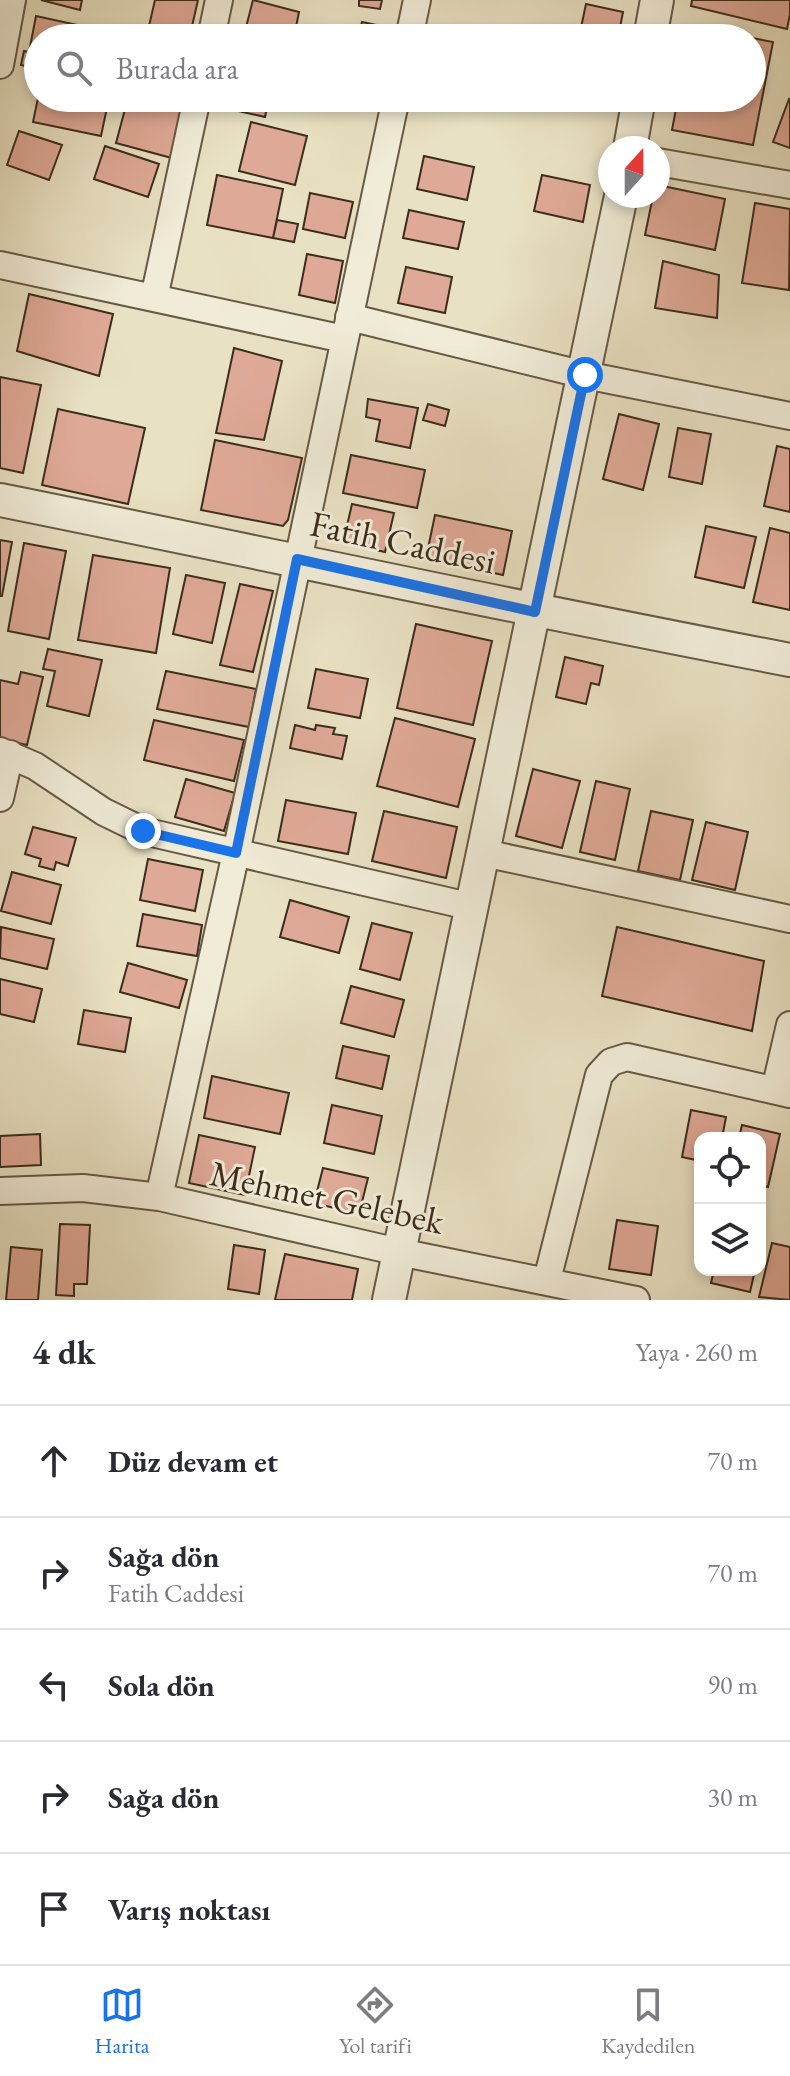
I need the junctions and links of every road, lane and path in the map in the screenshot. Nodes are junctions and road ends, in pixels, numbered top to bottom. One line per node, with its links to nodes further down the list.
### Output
1 (12, 0): 8 (street)
2 (219, 0): 5 (street)
3 (417, 0): 6 (street)
4 (657, 0): 7 (street)
5 (214, 24)
6 (412, 24)
7 (653, 24)
8 (3, 35): 9 (street)
9 (0, 65)
10 (194, 112): 18 (street)
11 (393, 112): 19 (street)
12 (636, 112): 13 (street)
13 (632, 136)
14 (670, 164): 15 (street)
15 (790, 185)
16 (619, 208): 20 (street)
17 (0, 265): 18 (street)
18 (154, 298): 19 (street)
19 (346, 328): 20 (street); 23 (street)
20 (585, 375): 21 (street); 24 (street)
21 (790, 416)
22 (0, 500): 23 (street, Fatih Caddesi)
23 (297, 559): 24 (street, Fatih Caddesi); 28 (street)
24 (535, 612): 25 (street, Fatih Caddesi); 29 (street)
25 (790, 660)
26 (5, 752): 27 (street); 28 (street)
27 (0, 798)
28 (236, 853): 30 (street); 35 (street)
29 (484, 853): 30 (street); 31 (street)
30 (473, 907): 36 (street)
31 (790, 919)
32 (790, 1025): 33 (street)
33 (782, 1092): 37 (street)
34 (0, 1191): 35 (street, Mehmet Gelebek)
35 (159, 1197): 36 (street, Mehmet Gelebek)
36 (399, 1252): 37 (street, Mehmet Gelebek); 38 (street)
37 (547, 1280): 39 (street, Mehmet Gelebek)
38 (389, 1300)
39 (636, 1300)

